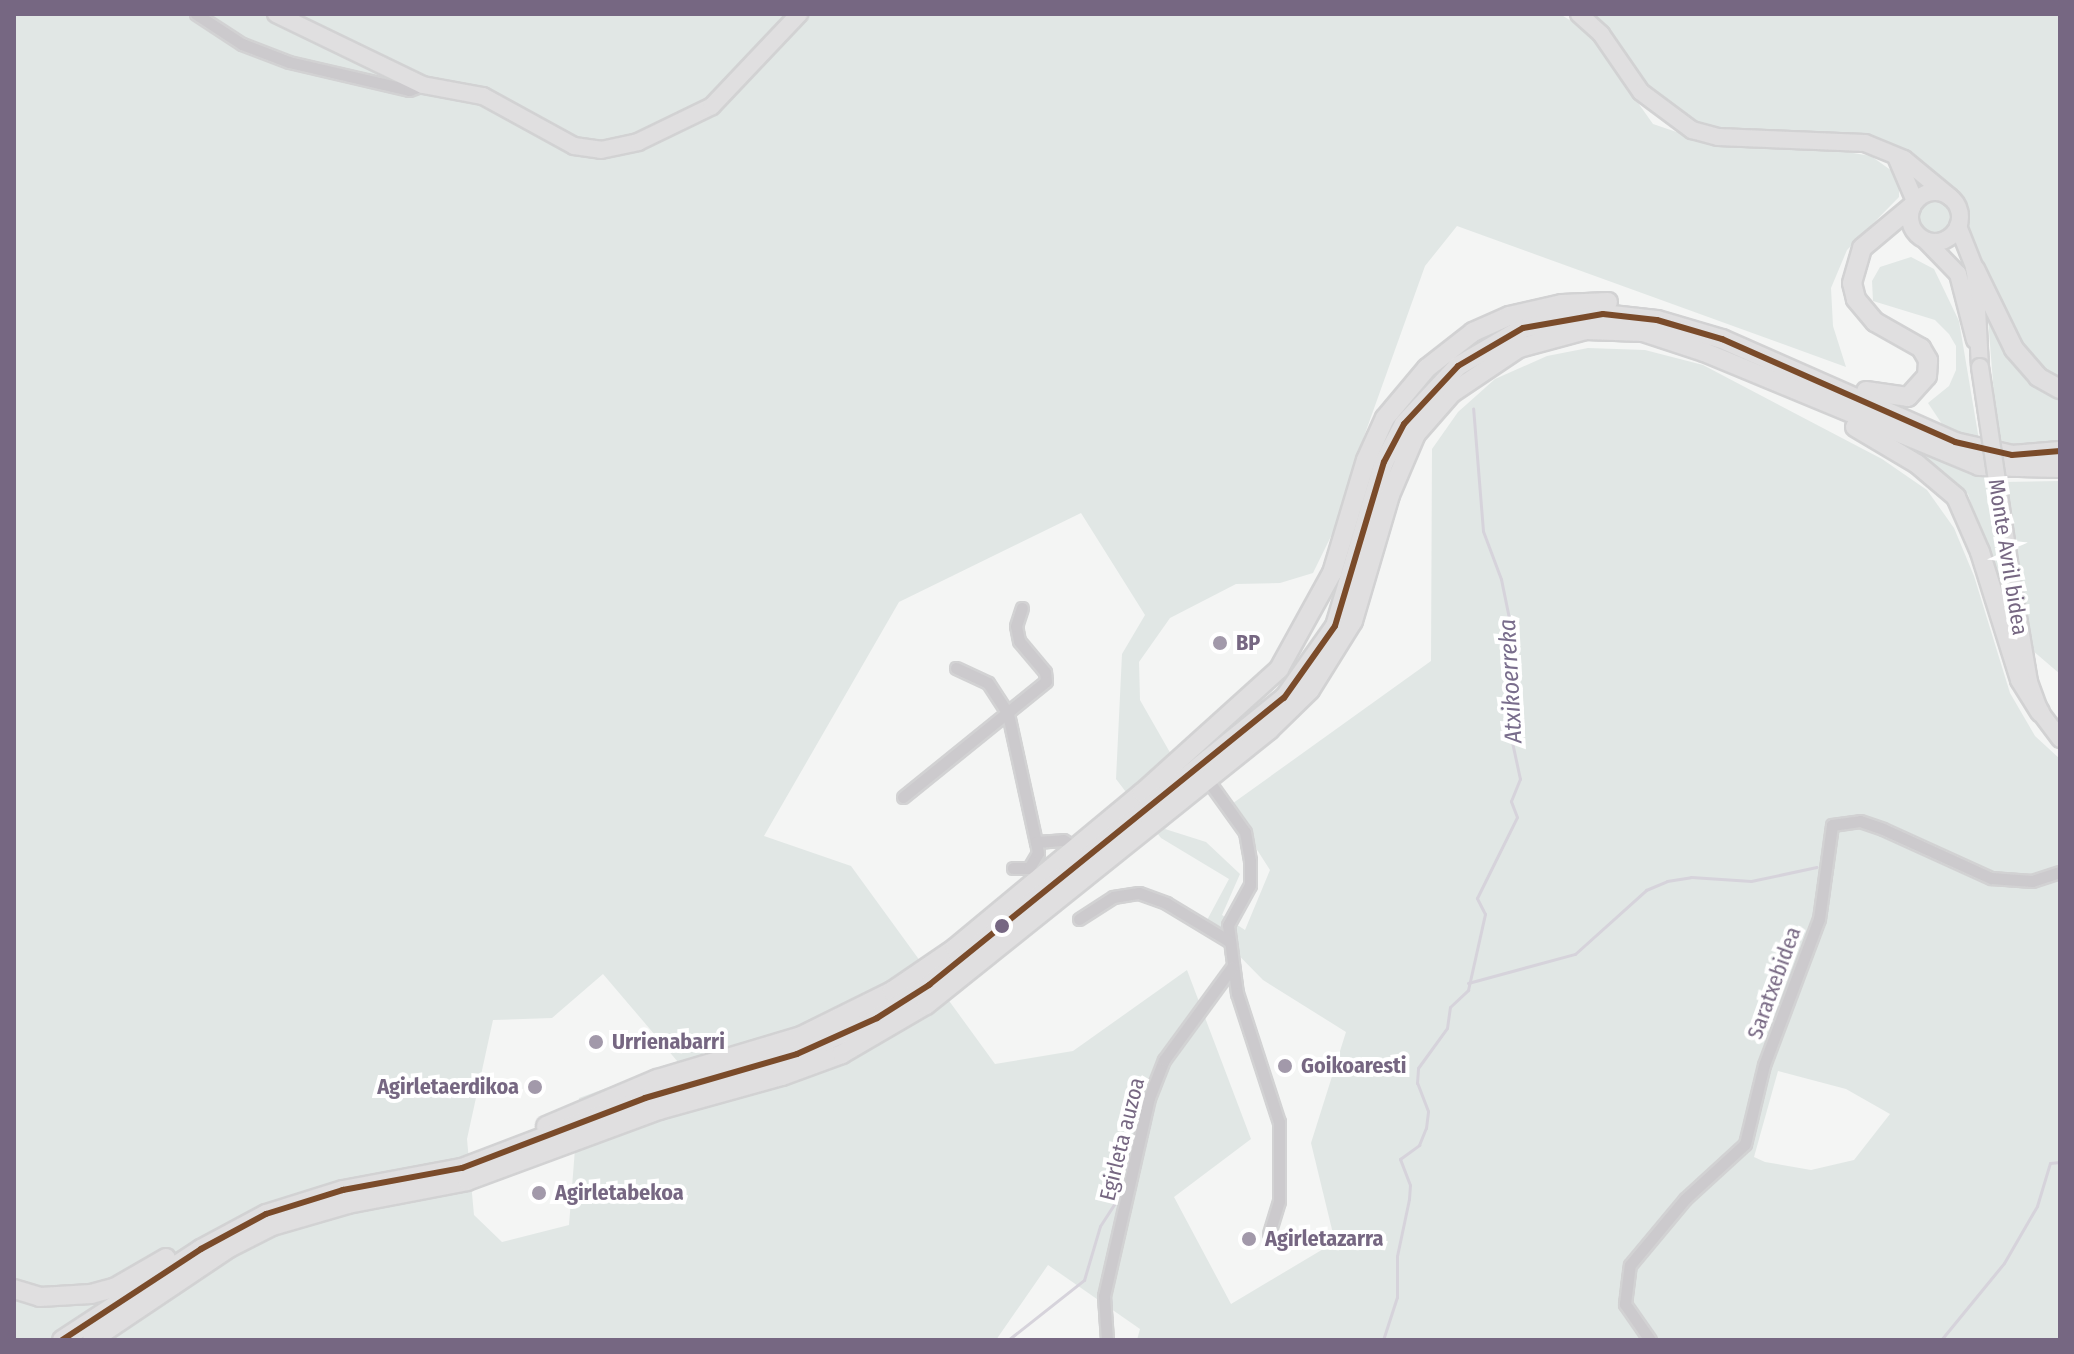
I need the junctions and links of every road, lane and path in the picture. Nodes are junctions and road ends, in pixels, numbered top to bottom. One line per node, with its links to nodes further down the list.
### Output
1 (196, 14): 5 (street)
2 (276, 14): 5 (street)
3 (799, 14): 5 (street)
4 (1579, 14): 6 (street)
5 (423, 85)
6 (1890, 153): 7 (street); 8 (street)
7 (1950, 197): 8 (street); 9 (street)
8 (1913, 204): 10 (street); 13 (main road)
9 (1958, 226): 10 (street); 11 (street, Monte Avril bidea)
10 (1926, 241): 14 (street, Monte Avril bidea)
11 (1975, 269): 14 (street, Monte Avril bidea); 16 (main road)
12 (1761, 357): 13 (main road); 17 (main road); 33 (main road)
13 (1797, 364): 27 (main road)
14 (1980, 367): 21 (street, Monte Avril bidea, bridge)
15 (1766, 377): 18 (main road); 21 (main road); 24 (main road)
16 (2060, 389)
17 (2060, 451)
18 (2060, 468)
19 (1022, 608): 22 (street)
20 (956, 668): 22 (street)
21 (2040, 712): 23 (street, Monte Avril bidea)
22 (1008, 714): 25 (street); 26 (street)
23 (2060, 739)
24 (1207, 779): 31 (street); 38 (main road)
25 (903, 797)
26 (1036, 842): 27 (street); 28 (street)
27 (1076, 848): 33 (main road)
28 (1015, 872)
29 (2060, 872): 40 (street, Saratxebidea)
30 (1079, 919): 31 (street)
31 (1229, 941): 32 (street)
32 (1232, 967): 35 (street); 39 (street, Egirleta auzoa)
33 (454, 1169): 34 (main road)
34 (266, 1214): 36 (main road); 37 (main road)
35 (1269, 1233)
36 (14, 1289)
37 (62, 1340)
38 (92, 1340)
39 (1107, 1340)
40 (1650, 1340)

